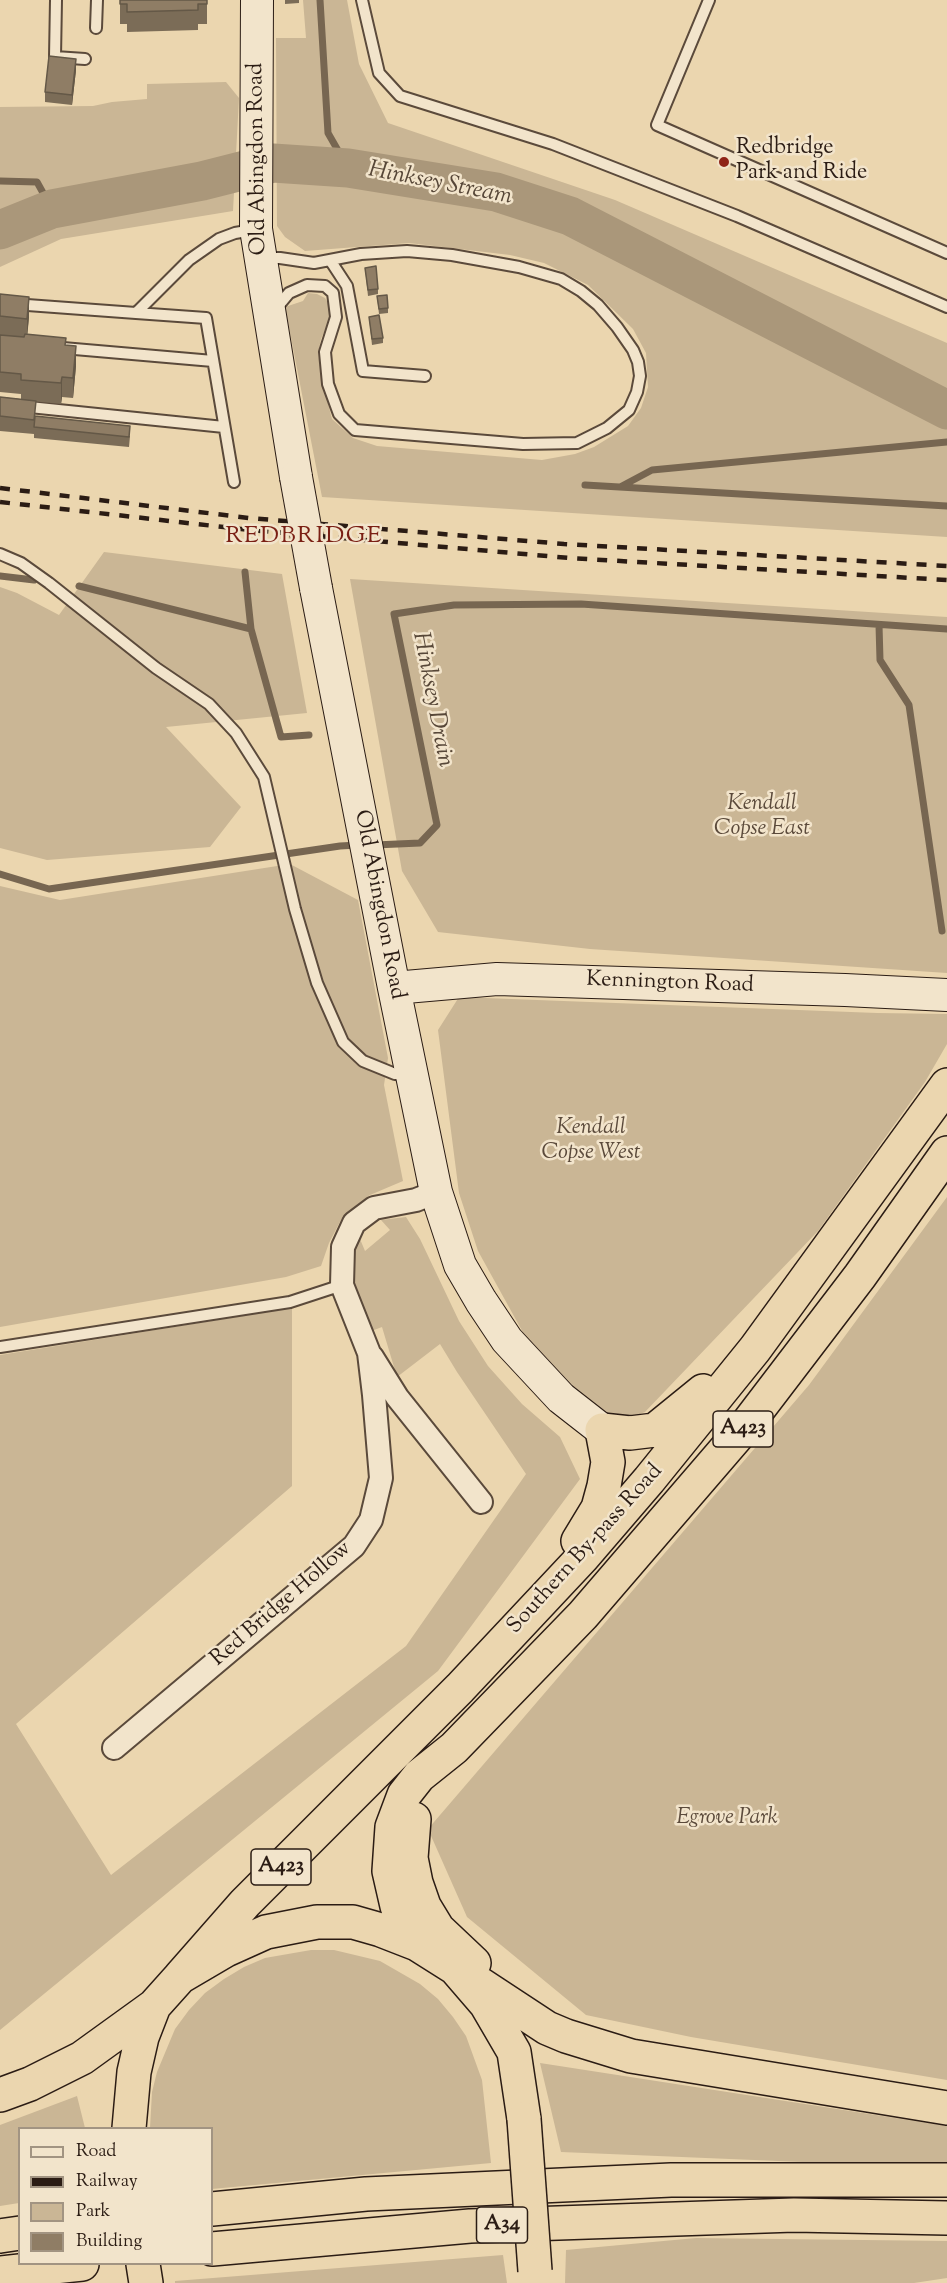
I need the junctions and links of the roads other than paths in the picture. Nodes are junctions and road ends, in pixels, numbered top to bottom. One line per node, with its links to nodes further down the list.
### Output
1 (56, 0): 7 (lane)
2 (97, 0): 6 (lane)
3 (257, 0): 8 (street, Old Abingdon Road)
4 (362, 0): 14 (lane)
5 (710, 0): 9 (lane)
6 (96, 28)
7 (85, 59)
8 (257, 233): 10 (lane); 15 (lane); 16 (street, Old Abingdon Road)
9 (947, 253)
10 (330, 260): 11 (lane); 12 (lane)
11 (347, 286): 12 (lane); 19 (lane)
12 (333, 293): 16 (lane)
13 (0, 303): 15 (lane)
14 (947, 307)
15 (136, 313): 18 (lane)
16 (270, 321): 24 (street, Old Abingdon Road, bridge)
17 (47, 347): 18 (lane)
18 (213, 361): 21 (lane)
19 (424, 376)
20 (0, 404): 21 (lane)
21 (224, 427): 22 (lane)
22 (234, 482)
23 (0, 554): 26 (lane)
24 (393, 988): 25 (street, Kennington Road); 26 (street, Old Abingdon Road)
25 (947, 995)
26 (413, 1075): 29 (street, Old Abingdon Road)
27 (947, 1085): 32 (highway, Southern By-pass Road / A423)
28 (947, 1153): 38 (highway, Southern By-pass Road / A423)
29 (436, 1192): 30 (street, Red Bridge Hollow); 34 (street, Old Abingdon Road)
30 (342, 1285): 31 (lane); 33 (street, Red Bridge Hollow)
31 (0, 1347)
32 (755, 1349): 34 (highway); 36 (highway, Southern By-pass Road / A423)
33 (369, 1353): 35 (street, Red Bridge Hollow); 37 (street, Red Bridge Hollow)
34 (602, 1430): 36 (highway)
35 (481, 1502)
36 (534, 1611): 41 (highway, Southern By-pass Road / A423)
37 (114, 1748)
38 (454, 1748): 39 (highway, Southern By-pass Road / A423); 43 (highway)
39 (417, 1944): 40 (highway); 41 (highway)
40 (455, 1968): 43 (highway); 56 (highway, bridge)
41 (180, 1977): 42 (highway, Southern By-pass Road)
42 (154, 2006): 44 (highway); 46 (highway)
43 (514, 2006): 45 (highway)
44 (0, 2095)
45 (947, 2108)
46 (129, 2127)
47 (947, 2180): 48 (highway, A34)
48 (213, 2209)
49 (947, 2218): 52 (highway, A34)
50 (18, 2233): 51 (highway)
51 (0, 2236)
52 (213, 2249)
53 (73, 2265): 55 (highway)
54 (143, 2265): 57 (highway)
55 (0, 2273)
56 (536, 2277)
57 (146, 2283)

